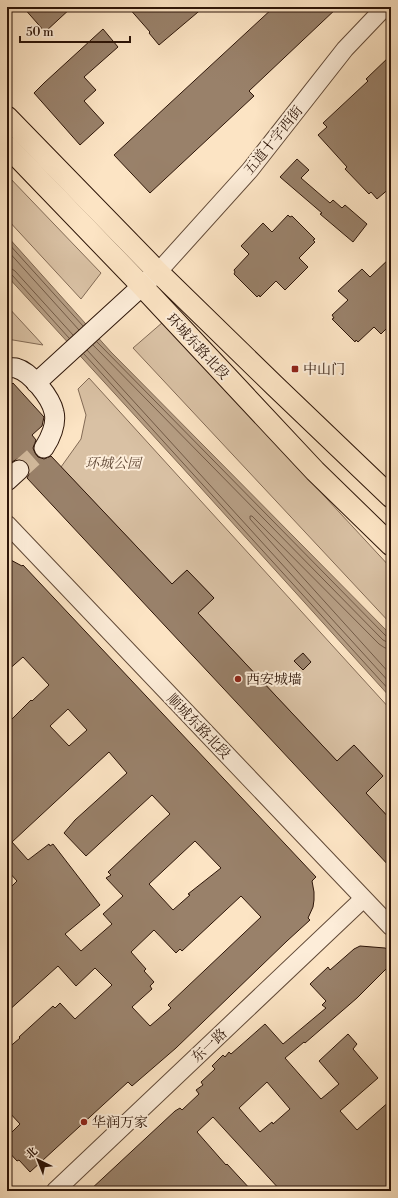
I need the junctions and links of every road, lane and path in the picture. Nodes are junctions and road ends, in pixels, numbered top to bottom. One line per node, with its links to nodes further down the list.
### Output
1 (385, 7): 4 (street, 五道十字西街)
2 (7, 117): 4 (main road, 环城东路北段)
3 (7, 146): 5 (main road, 环城东路北段)
4 (158, 272): 5 (main road); 9 (main road, 环城东路北段)
5 (142, 286): 7 (main road); 11 (main road, 环城东路北段)
6 (7, 368): 7 (main road)
7 (36, 383): 8 (main road)
8 (44, 448)
9 (391, 498)
10 (7, 524): 12 (street, 顺城东路北段)
11 (391, 545)
12 (363, 899): 13 (street, 顺城东路北段); 14 (street, 东一路)
13 (391, 927)
14 (55, 1191)

